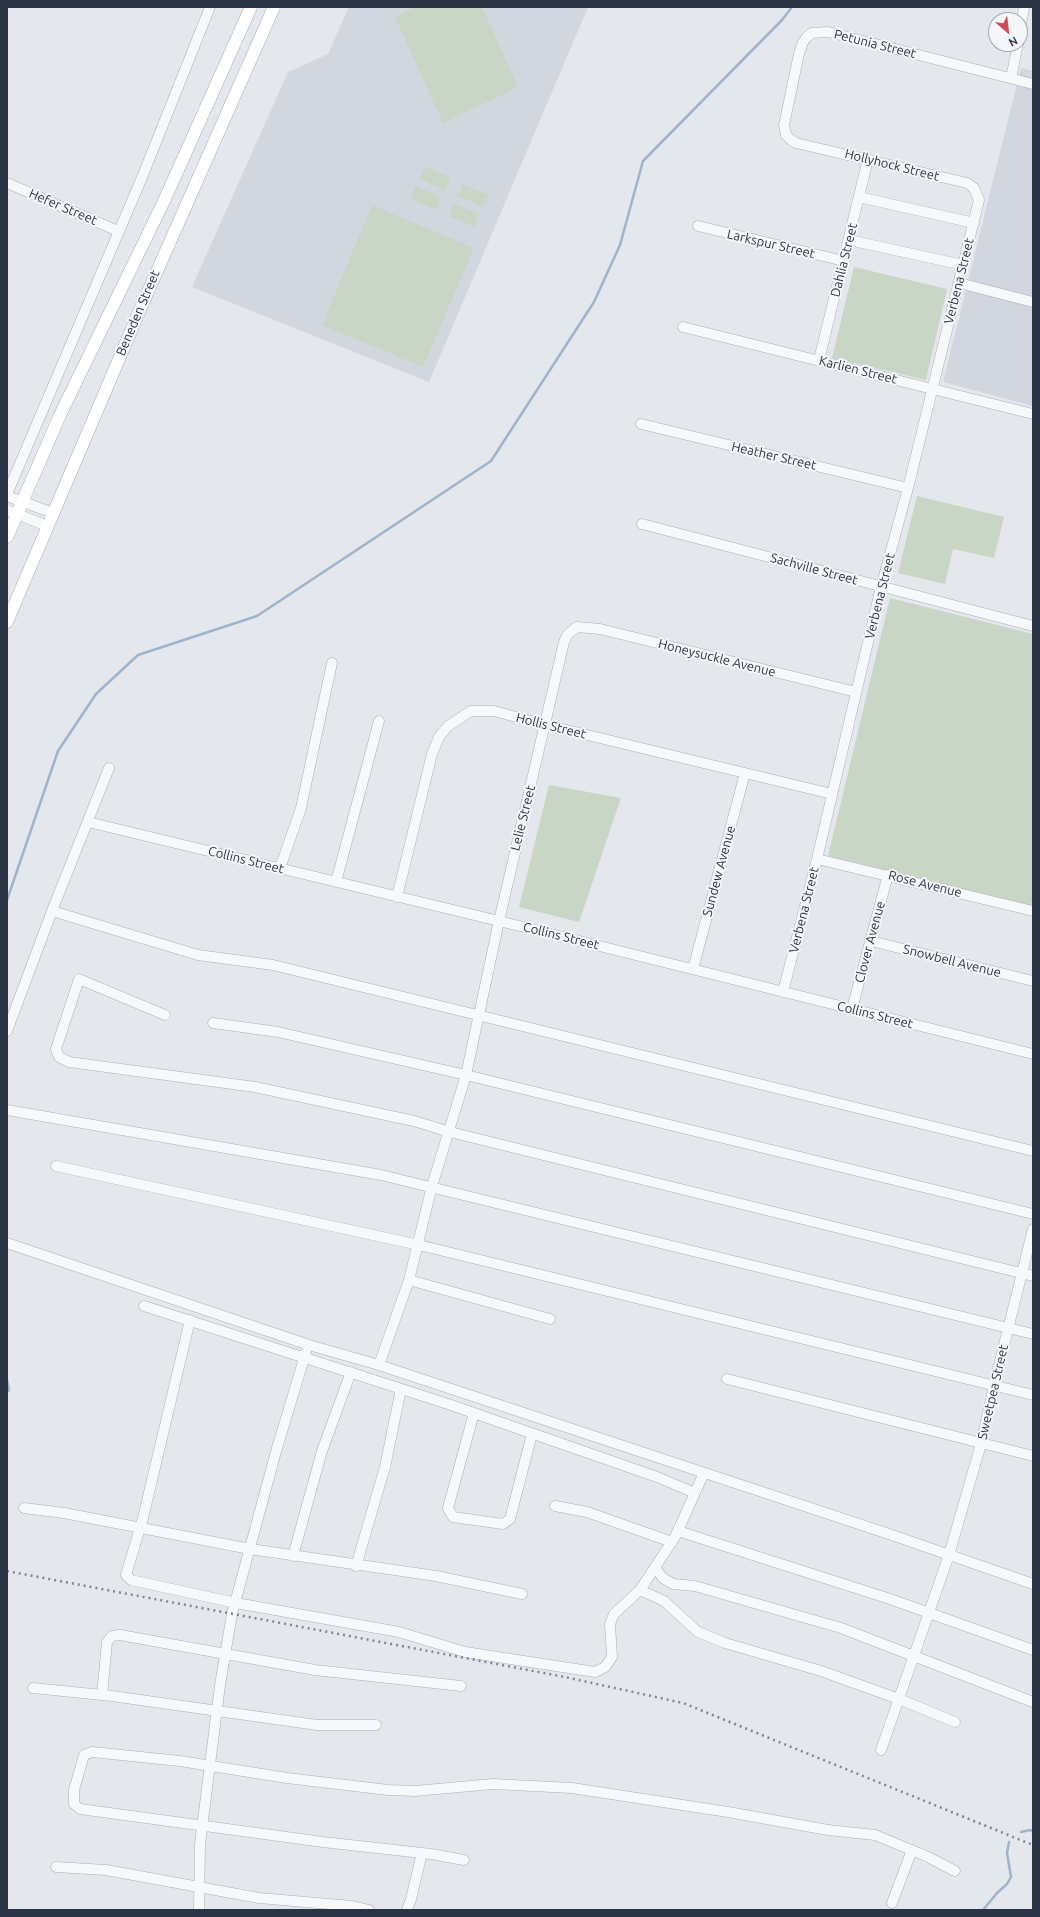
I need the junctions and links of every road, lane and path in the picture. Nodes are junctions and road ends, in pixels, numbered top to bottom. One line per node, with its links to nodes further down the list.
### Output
1 (210, 7): 18 (street)
2 (251, 7): 31 (main road, Beneden Street)
3 (274, 7): 7 (main road, Beneden Street)
4 (278, 7): 7 (street)
5 (1028, 7): 6 (street)
6 (1033, 8)
7 (270, 18): 33 (main road, Beneden Street)
8 (1016, 52): 9 (street)
9 (1011, 78): 10 (street, Petunia Street); 11 (street, Petunia Street)
10 (1033, 84)
11 (796, 143): 12 (street, Hollyhock Street)
12 (868, 159): 14 (street, Dahlia Street); 15 (street, Hollyhock Street)
13 (7, 183): 18 (street, Hefer Street)
14 (859, 196): 16 (street); 19 (street, Dahlia Street)
15 (978, 200): 16 (street, Verbena Street)
16 (974, 223): 21 (street, Verbena Street)
17 (698, 226): 20 (street, Larkspur Street)
18 (118, 231): 30 (street)
19 (849, 240): 20 (street, Dahlia Street); 21 (street)
20 (844, 261): 25 (street, Dahlia Street)
21 (963, 265): 22 (street, Verbena Street)
22 (959, 283): 23 (street); 26 (street, Verbena Street)
23 (1033, 302)
24 (683, 327): 25 (street, Karlien Street)
25 (819, 360): 26 (street, Karlien Street)
26 (932, 388): 27 (street, Karlien Street); 29 (street, Verbena Street)
27 (1033, 414)
28 (640, 424): 29 (street, Heather Street)
29 (908, 488): 37 (street, Verbena Street)
30 (7, 495): 31 (street)
31 (22, 501): 32 (main road, Beneden Street); 33 (street)
32 (12, 512): 35 (street); 36 (main road, Beneden Street)
33 (53, 513): 35 (main road, Beneden Street)
34 (642, 524): 37 (street, Sachville Street)
35 (47, 526): 38 (main road, Beneden Street)
36 (7, 537)
37 (881, 587): 39 (street, Sachville Street); 42 (street, Verbena Street)
38 (7, 622)
39 (1033, 626)
40 (577, 627): 42 (street, Honeysuckle Avenue); 44 (street, Lelie Street)
41 (332, 662): 50 (street)
42 (856, 692): 47 (street, Verbena Street)
43 (379, 721): 52 (street)
44 (546, 725): 46 (street, Hollis Street); 53 (street, Hollis Street); 56 (street, Lelie Street)
45 (109, 768): 48 (street)
46 (745, 772): 47 (street, Hollis Street); 58 (street, Sundew Avenue)
47 (832, 794): 49 (street, Verbena Street)
48 (88, 822): 50 (street, Collins Street); 55 (street)
49 (817, 859): 51 (street, Rose Avenue); 60 (street, Verbena Street)
50 (280, 868): 52 (street, Collins Street)
51 (888, 875): 54 (street, Rose Avenue); 57 (street, Clover Avenue)
52 (336, 882): 53 (street, Collins Street)
53 (397, 897): 56 (street, Collins Street)
54 (1033, 911)
55 (52, 912): 63 (street); 65 (street)
56 (498, 921): 58 (street, Collins Street); 63 (street, Lelie Street)
57 (871, 941): 59 (street, Snowbell Avenue); 61 (street, Clover Avenue)
58 (693, 969): 60 (street, Collins Street)
59 (1033, 981)
60 (783, 992): 61 (street, Collins Street)
61 (852, 1009): 66 (street, Collins Street)
62 (165, 1015): 69 (street)
63 (479, 1015): 67 (street, Lelie Street); 70 (street)
64 (213, 1023): 67 (street)
65 (7, 1031)
66 (1033, 1054)
67 (466, 1075): 69 (street, Lelie Street); 73 (street)
68 (7, 1110): 72 (street)
69 (450, 1132): 72 (street, Lelie Street); 77 (street)
70 (1033, 1151)
71 (56, 1166): 76 (street)
72 (432, 1186): 76 (street, Lelie Street); 83 (street)
73 (1033, 1214)
74 (1033, 1229): 77 (street, Sweetpea Street)
75 (7, 1243): 85 (street)
76 (418, 1245): 79 (street, Lelie Street); 90 (street)
77 (1022, 1273): 78 (street); 83 (street, Sweetpea Street)
78 (1033, 1276)
79 (409, 1280): 81 (street); 87 (street, Lelie Street)
80 (144, 1306): 82 (street)
81 (550, 1319)
82 (190, 1320): 86 (street); 101 (street)
83 (1008, 1328): 84 (street); 90 (street, Sweetpea Street)
84 (1033, 1334)
85 (309, 1344): 86 (street); 87 (street)
86 (305, 1358): 88 (street); 104 (street)
87 (379, 1365): 97 (street)
88 (351, 1372): 91 (street); 106 (street)
89 (727, 1379): 95 (street)
90 (994, 1385): 92 (street); 95 (street, Sweetpea Street)
91 (401, 1389): 93 (street); 107 (street)
92 (1033, 1395)
93 (474, 1413): 94 (street); 94 (street)
94 (532, 1434): 98 (street)
95 (981, 1444): 96 (street); 105 (street, Sweetpea Street)
96 (1033, 1456)
97 (704, 1473): 98 (street); 105 (street)
98 (695, 1493): 102 (street)
99 (555, 1506): 103 (street)
100 (24, 1508): 101 (street)
101 (140, 1528): 104 (street); 112 (street)
102 (678, 1531): 103 (street); 113 (street)
103 (672, 1542): 108 (street)
104 (250, 1549): 106 (street); 112 (street)
105 (949, 1555): 109 (street); 113 (street, Sweetpea Street)
106 (293, 1556): 107 (street)
107 (356, 1566): 111 (street)
108 (655, 1568): 110 (street); 116 (street)
109 (1033, 1584)
110 (640, 1590): 112 (street); 120 (street)
111 (522, 1594)
112 (236, 1603): 115 (street)
113 (929, 1613): 114 (street); 116 (street, Sweetpea Street)
114 (1033, 1650)
115 (226, 1653): 117 (street); 119 (street); 122 (street)
116 (914, 1655): 120 (street, Sweetpea Street); 121 (street)
117 (461, 1686)
118 (33, 1688): 119 (street)
119 (102, 1695): 122 (street)
120 (899, 1699): 123 (street); 125 (street, Sweetpea Street)
121 (1033, 1702)
122 (216, 1710): 124 (street); 126 (street)
123 (955, 1722)
124 (376, 1725)
125 (882, 1750)
126 (210, 1766): 127 (street); 127 (street); 128 (street)
127 (202, 1826): 129 (street); 133 (street)
128 (912, 1850): 132 (street); 134 (street)
129 (422, 1853): 130 (street); 137 (street)
130 (464, 1860)
131 (56, 1866): 133 (street)
132 (955, 1871)
133 (199, 1888): 135 (street); 136 (street)
134 (892, 1903)
135 (198, 1910)
136 (369, 1910)
137 (407, 1910)

